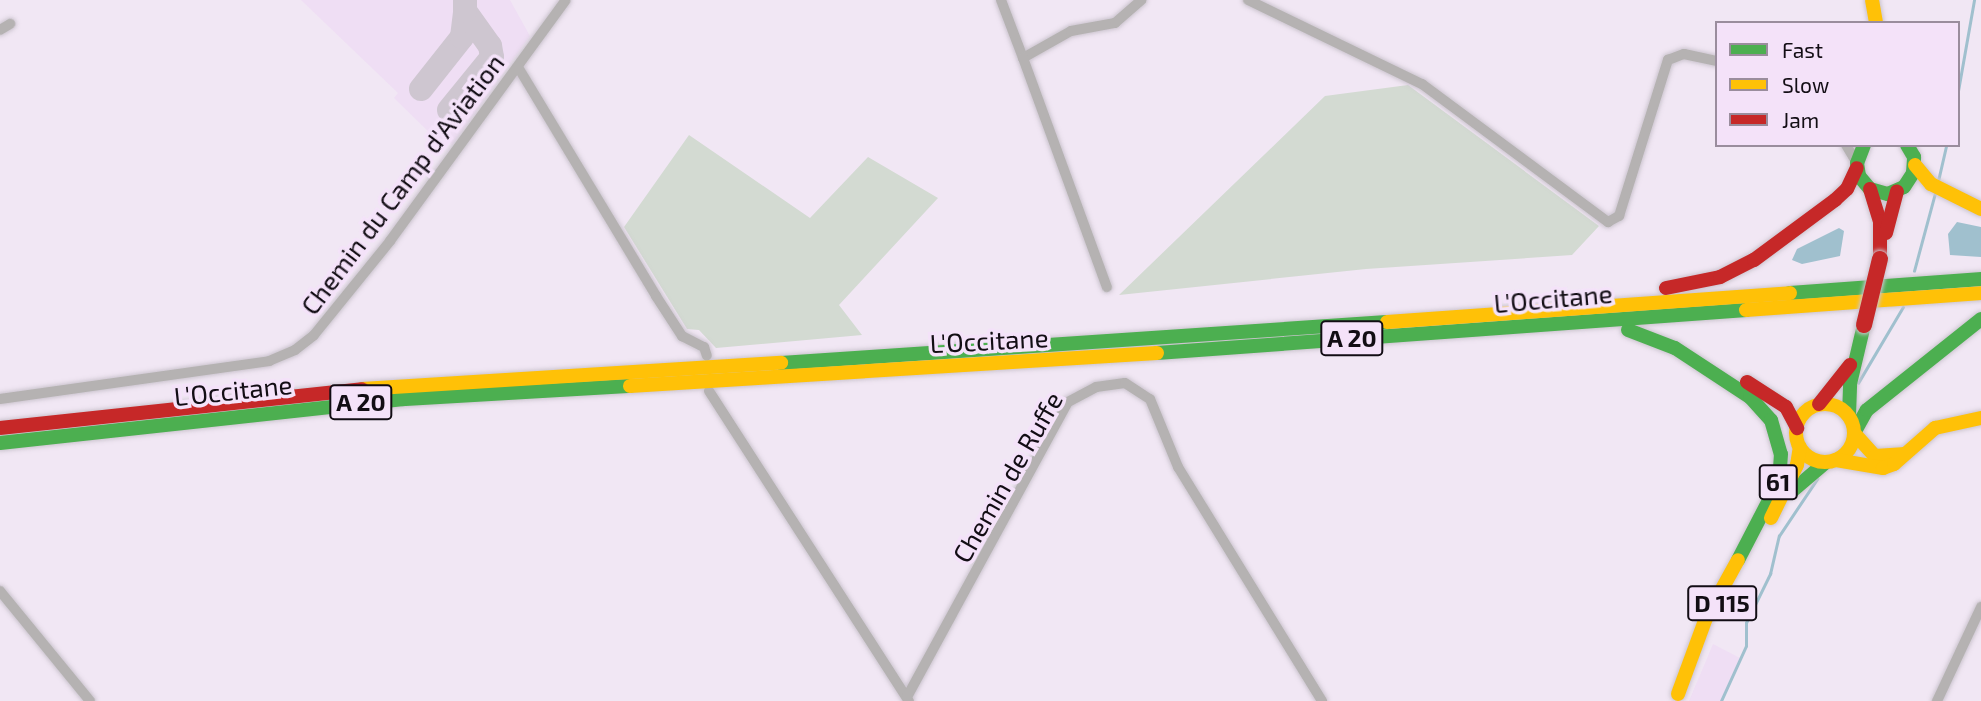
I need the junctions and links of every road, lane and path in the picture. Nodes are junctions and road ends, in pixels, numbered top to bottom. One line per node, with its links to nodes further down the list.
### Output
1 (566, 0): 13 (street, Chemin du Camp d'Aviation)
2 (1001, 0): 11 (street)
3 (1141, 0): 11 (street)
4 (1248, 0): 12 (street)
5 (1867, 0): 7 (main road)
6 (1872, 0): 8 (main road)
7 (1867, 21)
8 (1876, 21)
9 (10, 24): 10 (street)
10 (0, 30)
11 (1023, 58): 24 (street)
12 (1715, 61)
13 (518, 67): 30 (street); 33 (street, Chemin du Camp d'Aviation)
14 (1847, 147): 17 (street)
15 (1863, 147): 17 (main road)
16 (1908, 147): 18 (main road)
17 (1857, 165): 19 (main road); 26 (main road)
18 (1914, 165): 20 (main road); 21 (main road)
19 (1870, 189): 20 (main road); 22 (main road)
20 (1898, 191): 22 (main road)
21 (1981, 209)
22 (1880, 259): 31 (main road, bridge)
23 (1981, 279): 26 (main road, L'Occitane / A 20)
24 (1107, 286)
25 (1981, 293): 29 (main road, L'Occitane / A 20)
26 (1457, 315): 38 (main road, L'Occitane / A 20)
27 (1981, 319): 39 (main road)
28 (1628, 330): 29 (main road, 61); 37 (main road, 61); 47 (main road, 61)
29 (1426, 333): 40 (main road, L'Occitane / A 20)
30 (707, 356)
31 (1854, 357): 34 (main road); 35 (main road)
32 (709, 391): 48 (street, Chemin de Ruffe)
33 (0, 399)
34 (1819, 404): 35 (main road); 37 (main road)
35 (1849, 416): 39 (main road)
36 (1981, 418): 41 (main road)
37 (1797, 428): 42 (main road)
38 (0, 429)
39 (1854, 433): 41 (main road); 43 (main road)
40 (0, 443)
41 (1915, 446): 43 (main road)
42 (1800, 447): 43 (main road); 44 (main road, D 115)
43 (1831, 461): 44 (main road, D 115)
44 (1772, 516): 47 (main road, D 115)
45 (0, 591): 49 (street)
46 (1981, 607): 51 (street)
47 (1676, 697)
48 (908, 699): 50 (street, Chemin de Ruffe)
49 (90, 701)
50 (1322, 701)
51 (1937, 701)

